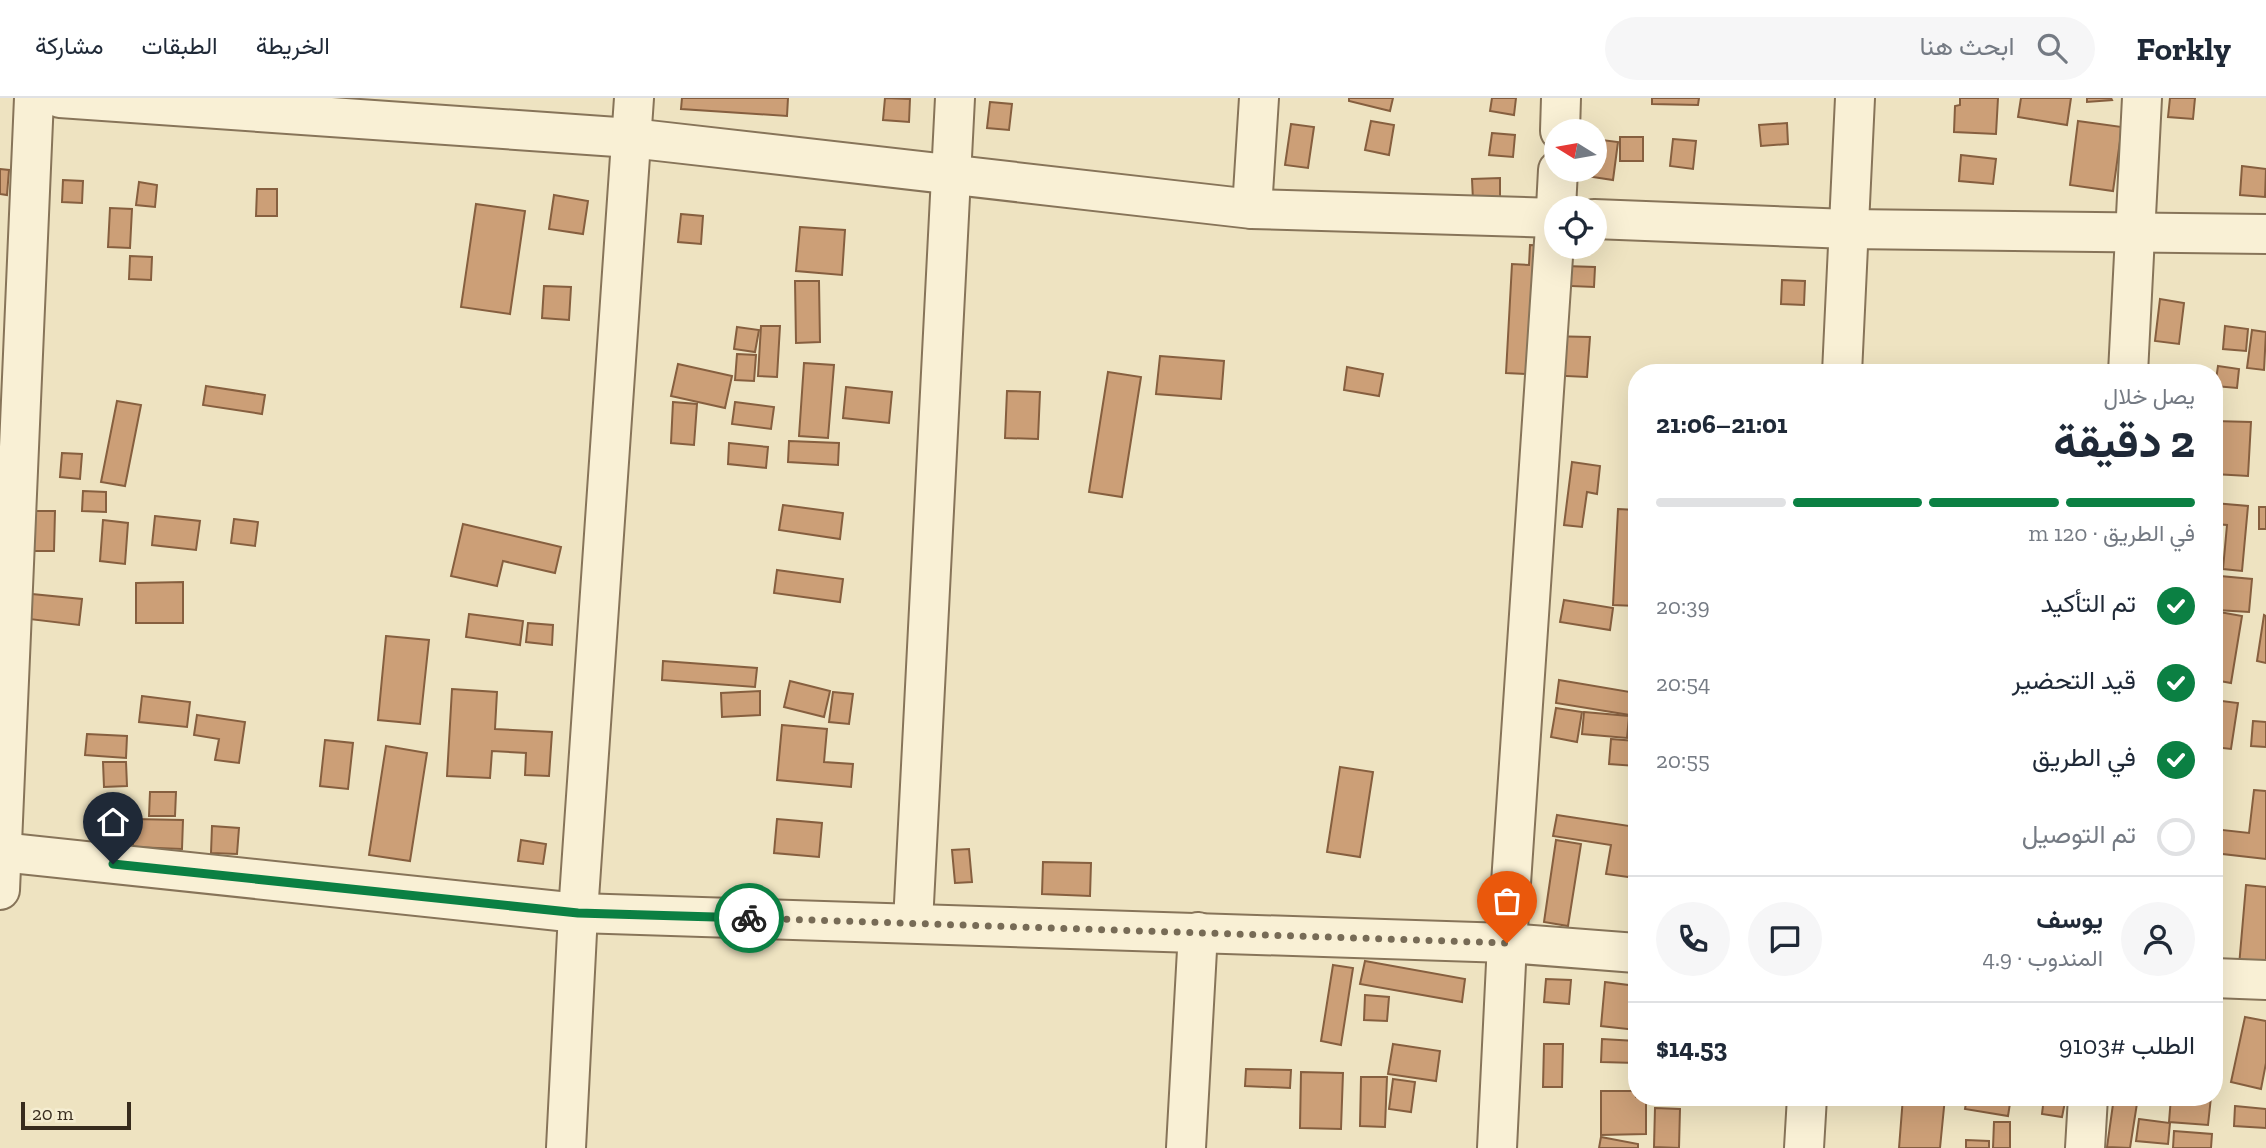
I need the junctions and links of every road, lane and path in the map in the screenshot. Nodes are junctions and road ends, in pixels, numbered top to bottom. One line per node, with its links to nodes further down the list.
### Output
1 (34, 98): 21 (street)
2 (60, 98): 10 (street)
3 (634, 98): 10 (street)
4 (955, 98): 11 (street)
5 (1259, 98): 12 (street)
6 (1561, 98): 9 (street)
7 (1855, 98): 15 (street)
8 (2142, 98): 16 (street)
9 (1560, 119)
10 (631, 138): 11 (street); 23 (street)
11 (951, 175): 12 (street); 24 (street)
12 (1252, 209): 13 (street)
13 (1544, 218)
14 (1607, 220): 15 (street)
15 (1848, 229): 16 (street); 19 (street)
16 (2135, 231): 17 (street); 20 (street)
17 (2266, 234)
18 (1553, 259): 26 (street)
19 (1842, 364)
20 (2128, 364)
21 (1, 852): 22 (street); 23 (street)
22 (0, 890)
23 (578, 913): 24 (street); 32 (street)
24 (913, 923): 25 (street)
25 (1198, 932): 26 (street); 33 (street)
26 (1507, 943): 27 (street); 34 (street)
27 (1628, 952)
28 (2223, 978): 29 (street)
29 (2266, 979)
30 (1806, 1106): 35 (street)
31 (2087, 1106): 36 (street)
32 (566, 1148)
33 (1186, 1148)
34 (1497, 1148)
35 (1804, 1148)
36 (2085, 1148)

